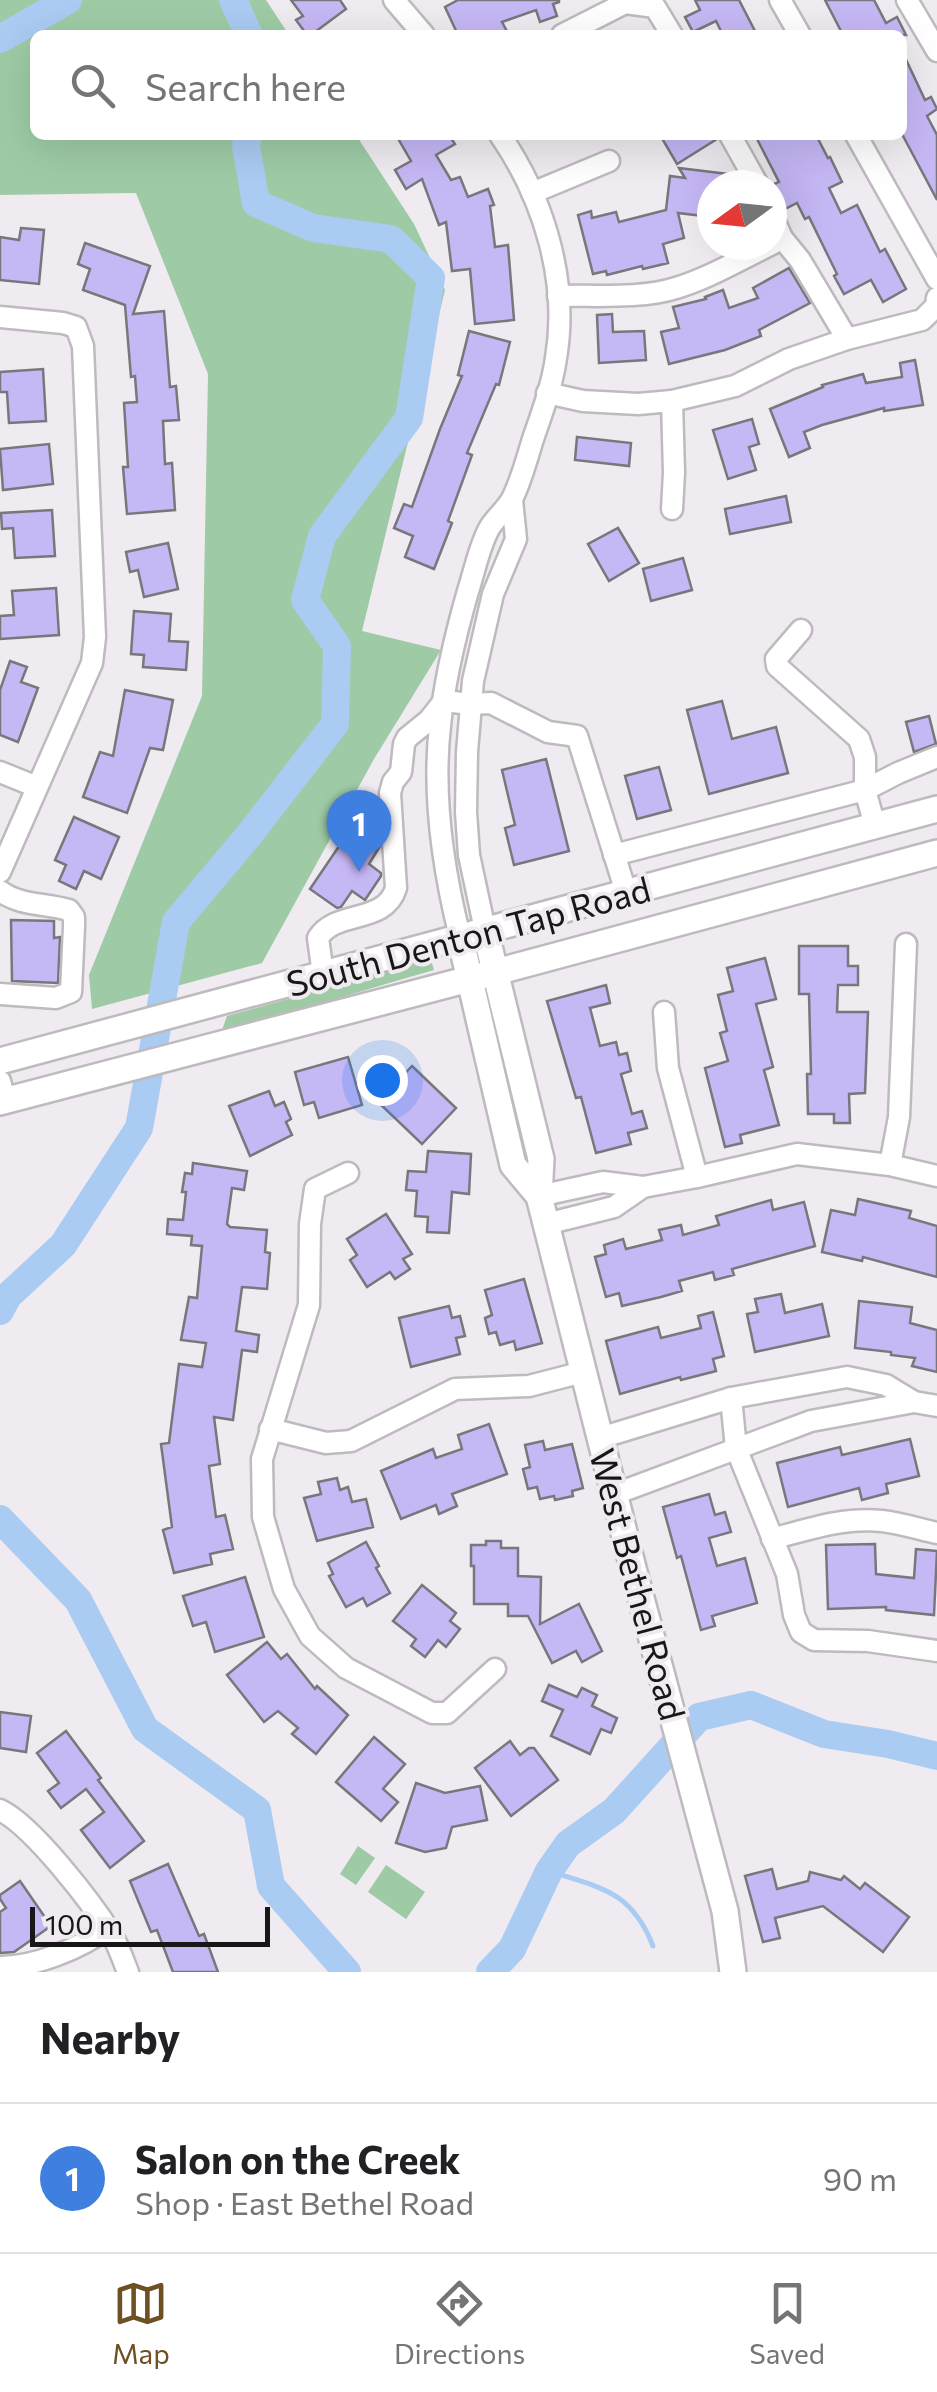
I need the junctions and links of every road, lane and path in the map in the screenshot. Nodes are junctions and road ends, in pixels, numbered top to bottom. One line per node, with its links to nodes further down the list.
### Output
1 (780, 0): 7 (street)
2 (907, 0): 8 (street)
3 (398, 2): 4 (street)
4 (420, 30)
5 (572, 30): 6 (street)
6 (669, 30)
7 (797, 30)
8 (937, 51)
9 (503, 140): 14 (street)
10 (733, 140): 13 (street)
11 (859, 140): 17 (street)
12 (609, 161): 14 (street)
13 (750, 170)
14 (532, 192): 18 (street)
15 (787, 251): 22 (street)
16 (740, 260): 18 (street)
17 (937, 278)
18 (558, 296): 23 (street)
19 (937, 298): 20 (street)
20 (936, 307): 22 (street)
21 (0, 317): 32 (street)
22 (847, 339): 24 (street)
23 (547, 393): 24 (street); 25 (street)
24 (672, 401): 26 (street)
25 (512, 500): 28 (street); 29 (street)
26 (672, 509)
27 (801, 630): 33 (street)
28 (444, 701): 29 (street); 43 (street); 46 (street)
29 (471, 704): 37 (street); 42 (street)
30 (937, 757): 33 (street)
31 (0, 772): 32 (street)
32 (37, 788): 39 (street)
33 (865, 790): 35 (street); 37 (street)
34 (937, 809): 35 (main road, South Denton Tap Road)
35 (875, 826): 38 (main road); 41 (main road, South Denton Tap Road)
36 (937, 853): 38 (main road, South Denton Tap Road)
37 (614, 855): 41 (street)
38 (886, 867): 45 (main road, South Denton Tap Road)
39 (0, 872)
40 (0, 891): 48 (street)
41 (626, 892): 42 (main road, South Denton Tap Road)
42 (485, 930): 43 (main road, South Denton Tap Road); 45 (main road, West Bethel Road)
43 (460, 937): 46 (main road, South Denton Tap Road); 47 (main road, West Bethel Road)
44 (906, 944): 52 (street)
45 (496, 972): 47 (main road, South Denton Tap Road); 57 (main road, West Bethel Road)
46 (324, 974): 50 (main road, South Denton Tap Road)
47 (470, 979): 51 (main road, South Denton Tap Road); 57 (main road, West Bethel Road)
48 (0, 994)
49 (664, 1012): 55 (street)
50 (0, 1062)
51 (2, 1095)
52 (890, 1165): 54 (street); 55 (street)
53 (348, 1174): 63 (street)
54 (937, 1176)
55 (697, 1178): 56 (street)
56 (643, 1187): 57 (street); 58 (street)
57 (539, 1196): 58 (main road, West Bethel Road)
58 (546, 1224): 59 (main road, West Bethel Road)
59 (583, 1372): 63 (street); 64 (main road, West Bethel Road)
60 (730, 1398): 61 (street); 64 (street); 65 (street)
61 (914, 1402): 62 (street); 65 (street)
62 (937, 1406)
63 (270, 1430): 70 (street)
64 (600, 1438): 66 (main road, West Bethel Road)
65 (736, 1448): 66 (street); 68 (street)
66 (615, 1494): 75 (main road, West Bethel Road)
67 (937, 1533): 68 (street)
68 (772, 1539): 69 (street)
69 (937, 1651)
70 (495, 1669)
71 (0, 1810): 72 (street)
72 (107, 1928): 73 (street); 74 (street)
73 (0, 1966)
74 (128, 1972)
75 (732, 1972)

